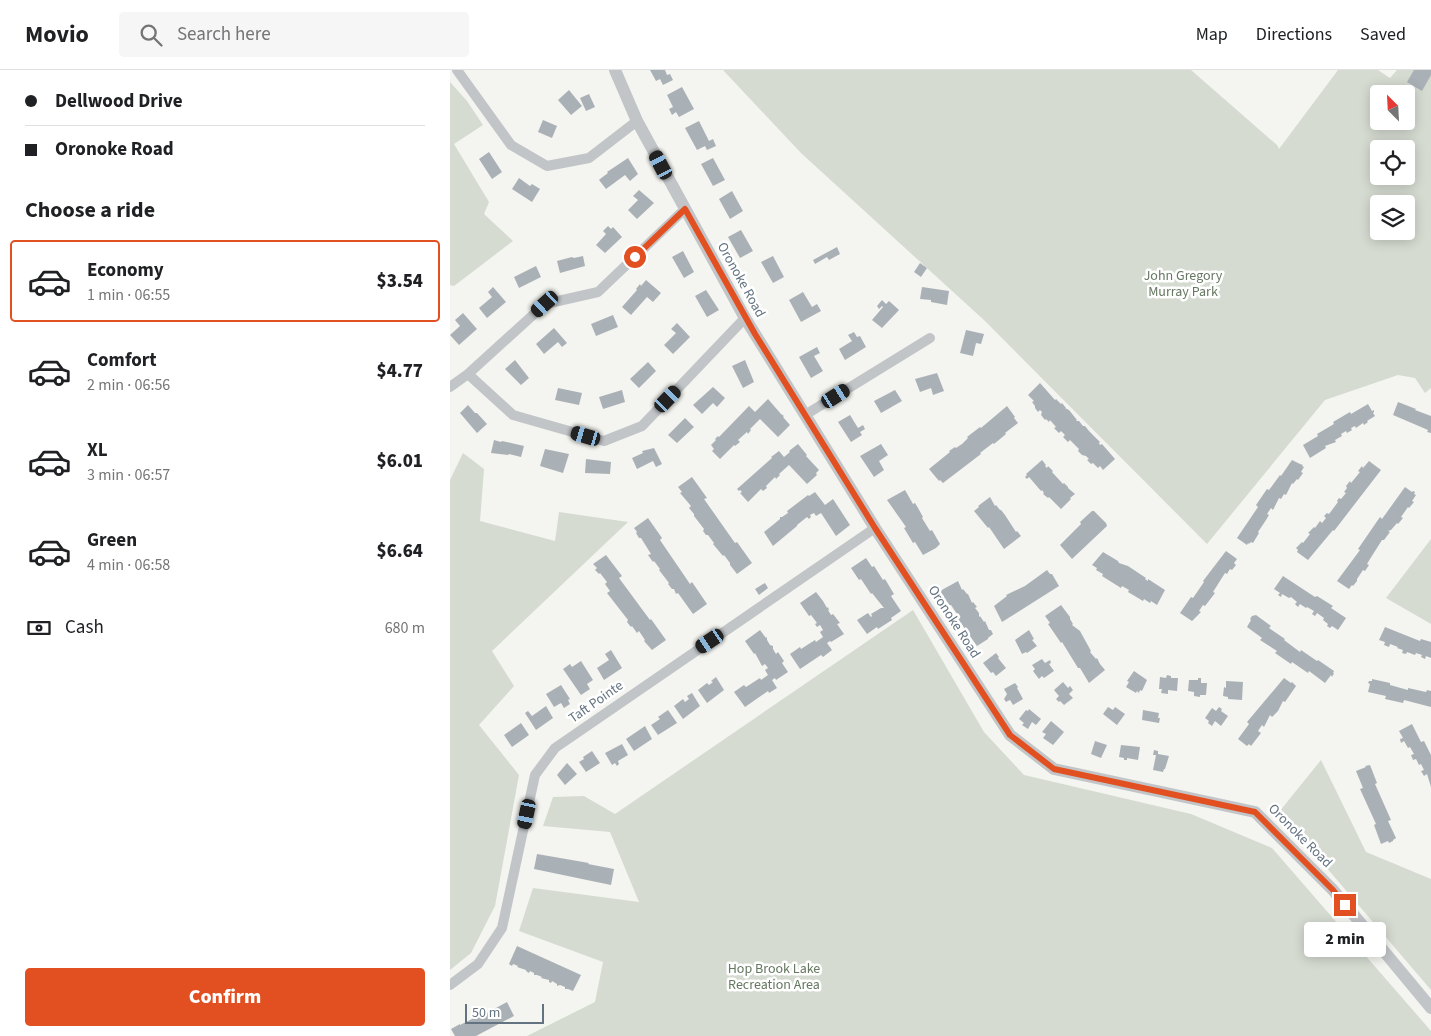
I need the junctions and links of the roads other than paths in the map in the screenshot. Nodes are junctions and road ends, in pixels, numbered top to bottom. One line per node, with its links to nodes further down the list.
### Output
1 (457, 70): 3 (street)
2 (615, 70): 3 (street, Oronoke Road)
3 (637, 121): 4 (street, Oronoke Road)
4 (685, 209): 5 (street, Oronoke Road); 7 (street)
5 (745, 318): 7 (street); 9 (street, Oronoke Road)
6 (930, 338): 9 (street)
7 (468, 374): 8 (street)
8 (450, 386)
9 (805, 415): 10 (street, Oronoke Road)
10 (875, 528): 11 (street, Taft Pointe); 12 (street, Oronoke Road)
11 (450, 985)
12 (1431, 1008)

